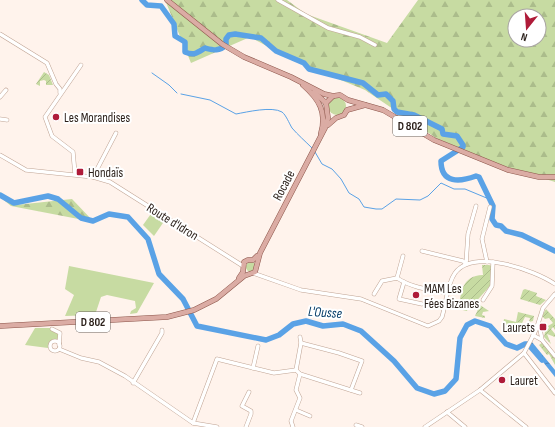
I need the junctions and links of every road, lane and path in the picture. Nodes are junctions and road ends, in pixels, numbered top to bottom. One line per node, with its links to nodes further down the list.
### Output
1 (167, 0): 6 (main road)
2 (279, 1): 4 (street)
3 (0, 34): 9 (street)
4 (375, 45)
5 (81, 65): 9 (street)
6 (283, 74): 7 (main road); 10 (main road)
7 (303, 85): 13 (main road); 22 (main road)
8 (6, 90): 11 (street)
9 (60, 94): 24 (street)
10 (333, 96): 12 (main road); 13 (main road)
11 (0, 97)
12 (346, 99): 14 (main road, D 802); 15 (main road)
13 (326, 103): 16 (main road)
14 (367, 104): 15 (main road); 26 (main road, D 802)
15 (347, 110): 17 (main road)
16 (328, 113): 17 (main road); 20 (main road)
17 (336, 118): 20 (main road)
18 (0, 119): 19 (street)
19 (7, 120)
20 (325, 128): 22 (main road, Rocade)
21 (116, 133): 25 (street)
22 (318, 142): 35 (main road, Rocade)
23 (0, 155): 24 (street, Route d'Idron)
24 (75, 174): 25 (street, Route d'Idron)
25 (92, 176): 31 (street, Route d'Idron)
26 (555, 177)
27 (476, 206): 36 (street)
28 (490, 207): 33 (street)
29 (422, 251): 36 (street)
30 (403, 256): 40 (street)
31 (236, 260): 32 (street, Route d'Idron); 37 (street, Route d'Idron)
32 (246, 261): 35 (main road); 37 (main road)
33 (487, 262): 34 (street); 36 (street)
34 (493, 262): 43 (street); 47 (street)
35 (256, 263): 38 (main road, Rocade); 39 (street)
36 (466, 264): 44 (street)
37 (243, 268): 38 (main road); 42 (main road, D 802)
38 (251, 273): 39 (street); 42 (main road, D 802)
39 (263, 276): 44 (street)
40 (397, 278): 41 (street); 45 (street)
41 (404, 282): 44 (street); 48 (street)
42 (234, 284): 49 (main road, D 802)
43 (555, 284)
44 (448, 293)
45 (374, 294)
46 (555, 294): 50 (street)
47 (483, 300)
48 (422, 304)
49 (0, 326)
50 (537, 326): 53 (street); 55 (street)
51 (52, 329): 63 (street)
52 (162, 330): 63 (street)
53 (533, 335): 55 (street); 58 (street)
54 (300, 337): 56 (street)
55 (542, 340): 59 (street)
56 (301, 343): 61 (street); 64 (street)
57 (258, 346): 60 (street)
58 (524, 353): 65 (street); 68 (street)
59 (555, 356)
60 (253, 368): 61 (street); 72 (street)
61 (296, 370): 62 (street)
62 (300, 374): 64 (street); 69 (street)
63 (133, 383): 72 (street)
64 (351, 390): 67 (street)
65 (480, 390): 70 (street); 80 (street)
66 (249, 392): 75 (street)
67 (360, 393)
68 (555, 393)
69 (296, 410): 71 (street); 76 (street)
70 (447, 412): 78 (street); 79 (street)
71 (310, 416)
72 (193, 423): 74 (street)
73 (356, 425): 77 (street)
74 (217, 427)
75 (246, 427)
76 (293, 427)
77 (362, 427)
78 (424, 427)
79 (465, 427)
80 (526, 427)

